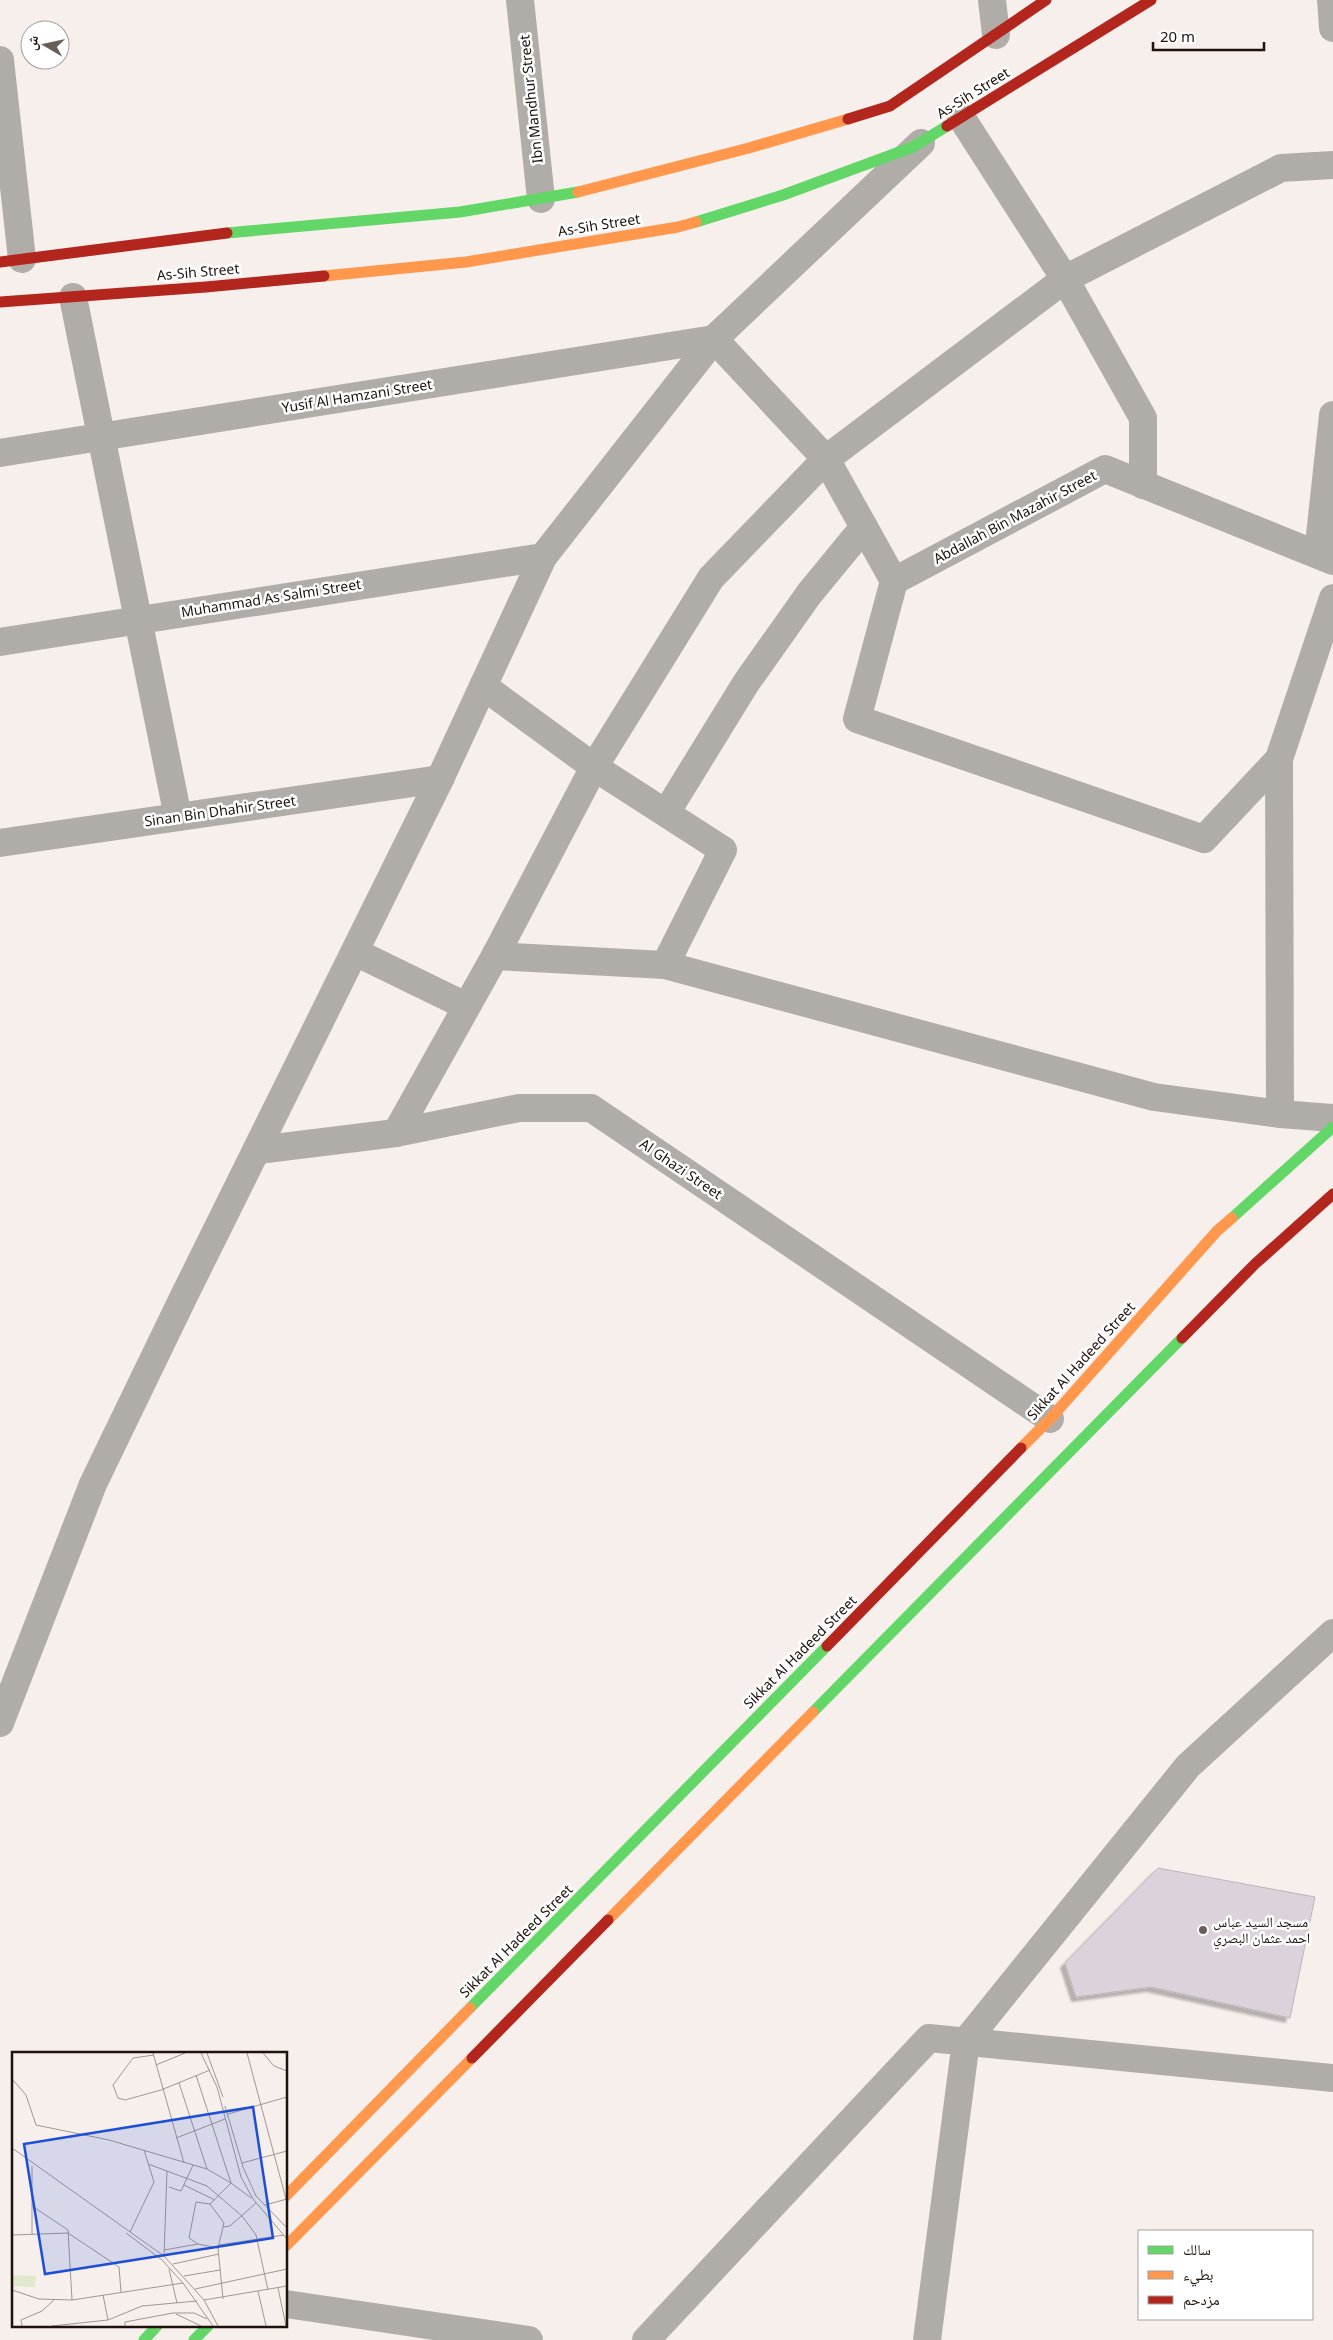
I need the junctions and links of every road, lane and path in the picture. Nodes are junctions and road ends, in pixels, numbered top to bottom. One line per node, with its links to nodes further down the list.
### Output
1 (520, 0): 12 (street, Ibn Mandhur Street)
2 (992, 0): 7 (street)
3 (1046, 0): 7 (main road)
4 (1151, 0): 9 (main road, As-Sih Street)
5 (1331, 0): 6 (street)
6 (1333, 28)
7 (996, 35): 12 (main road)
8 (0, 60): 13 (street)
9 (962, 117): 10 (main road, As-Sih Street); 14 (street)
10 (924, 140): 15 (main road, As-Sih Street); 17 (street)
11 (1333, 165): 14 (street)
12 (541, 199): 13 (main road)
13 (11, 261)
14 (1065, 280): 21 (street); 22 (street)
15 (72, 297): 16 (main road, As-Sih Street); 19 (street)
16 (0, 302)
17 (714, 339): 19 (street, Yusif Al Hamzani Street); 21 (street); 24 (street)
18 (1333, 415): 25 (street)
19 (101, 438): 20 (street, Yusif Al Hamzani Street); 28 (street)
20 (0, 453)
21 (826, 459): 23 (street); 32 (street)
22 (1143, 485): 25 (street, Abdallah Bin Mazahir Street); 26 (street, Abdallah Bin Mazahir Street)
23 (864, 527): 26 (street); 34 (street)
24 (543, 557): 28 (street, Muhammad As Salmi Street); 30 (street)
25 (1325, 558)
26 (894, 581): 31 (street)
27 (1333, 598): 31 (street)
28 (138, 619): 29 (street, Muhammad As Salmi Street); 35 (street)
29 (0, 642)
30 (483, 686): 32 (street); 33 (street)
31 (1279, 759): 41 (street)
32 (594, 767): 34 (street); 38 (street)
33 (440, 779): 35 (street, Sinan Bin Dhahir Street); 37 (street)
34 (666, 813): 39 (street)
35 (178, 817): 36 (street, Sinan Bin Dhahir Street)
36 (0, 843)
37 (355, 952): 40 (street); 45 (street)
38 (495, 956): 39 (street); 40 (street)
39 (665, 966): 41 (street)
40 (466, 1006): 44 (street)
41 (1280, 1114): 42 (street)
42 (1333, 1118)
43 (1333, 1127): 47 (main road, Sikkat Al Hadeed Street)
44 (396, 1133): 45 (street, Al Ghazi Street); 47 (street, Al Ghazi Street)
45 (258, 1150): 49 (street)
46 (1333, 1194): 53 (main road)
47 (1050, 1419): 52 (main road, Sikkat Al Hadeed Street)
48 (1333, 1633): 50 (street)
49 (0, 1724)
50 (966, 2041): 51 (street); 60 (street); 61 (street)
51 (1333, 2078)
52 (288, 2194)
53 (288, 2244)
54 (288, 2304): 59 (street)
55 (155, 2328): 57 (main road)
56 (206, 2328): 58 (main road)
57 (144, 2340)
58 (194, 2340)
59 (529, 2340)
60 (646, 2340)
61 (927, 2340)

